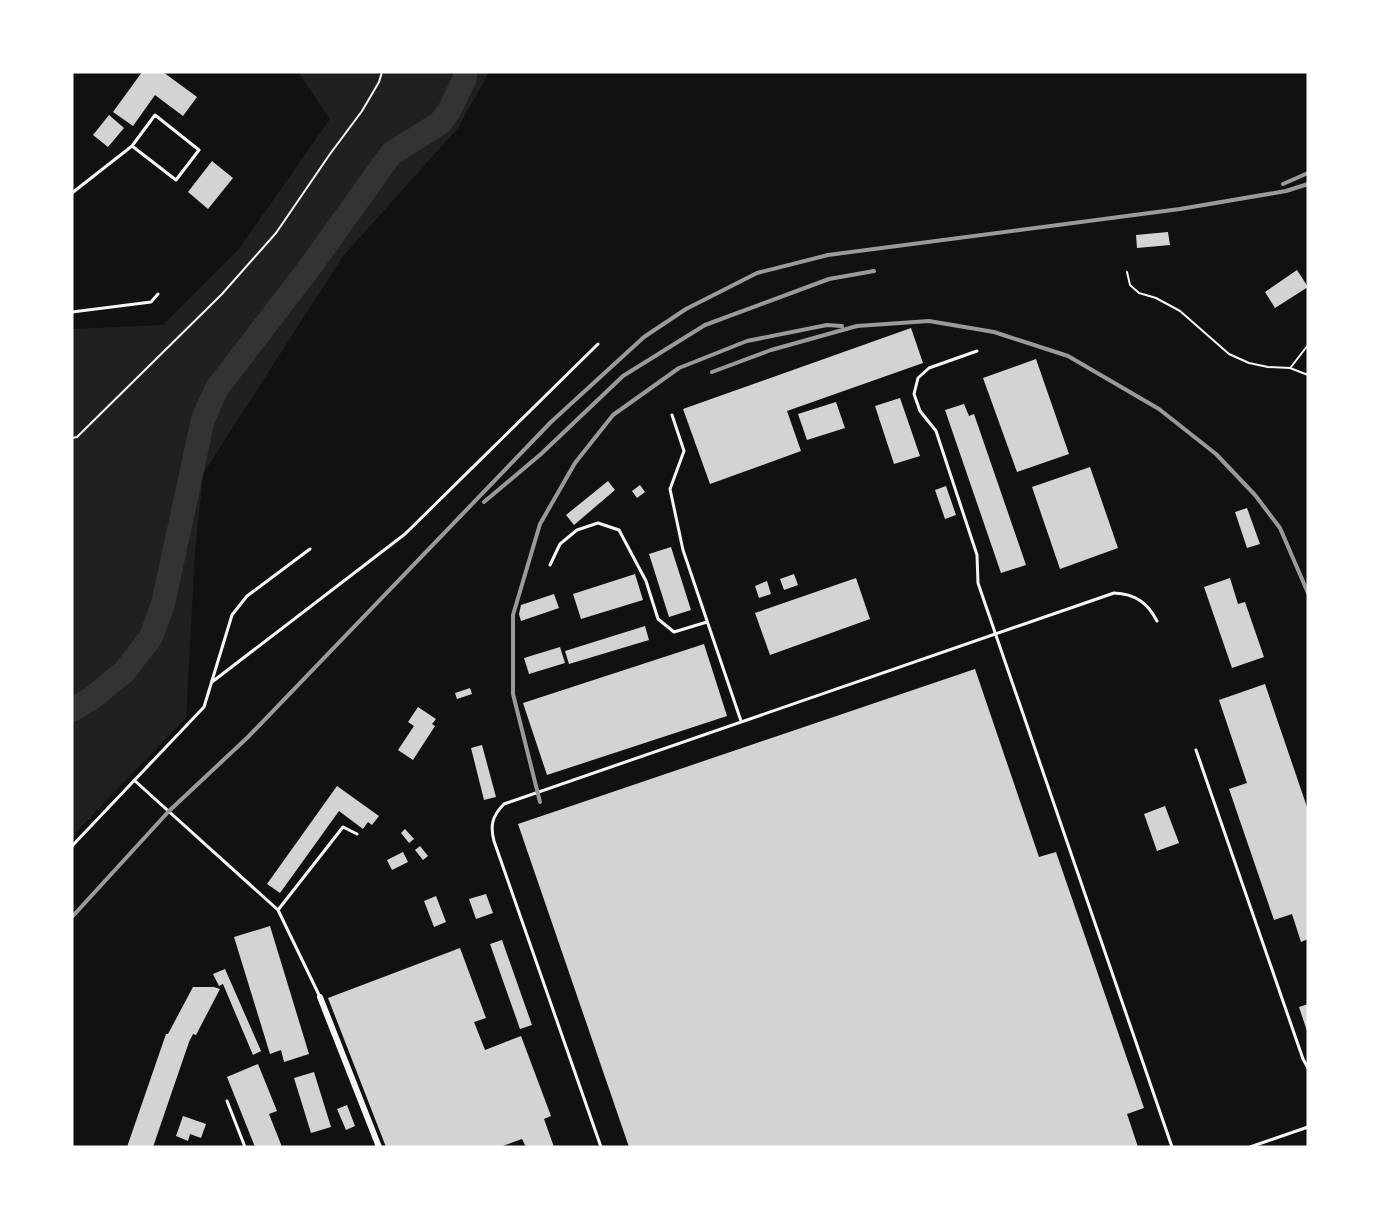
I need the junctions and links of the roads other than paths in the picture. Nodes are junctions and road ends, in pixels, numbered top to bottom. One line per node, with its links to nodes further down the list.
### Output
1 (132, 146): 1 (lane); 2 (lane)
2 (72, 193)
3 (158, 294): 4 (lane)
4 (72, 312)
5 (598, 344): 13 (lane)
6 (977, 351): 12 (lane)
7 (672, 415): 11 (lane)
8 (310, 549): 13 (lane)
9 (550, 565): 11 (lane)
10 (1157, 621): 12 (lane)
11 (707, 622): 14 (lane)
12 (996, 633): 14 (lane); 27 (lane)
13 (212, 682): 16 (lane)
14 (742, 721): 26 (lane)
15 (1196, 750): 21 (lane)
16 (134, 780): 18 (lane); 19 (lane)
17 (357, 834): 19 (lane)
18 (72, 846)
19 (278, 910): 20 (lane)
20 (320, 997): 25 (street)
21 (1308, 1068)
22 (227, 1101): 24 (lane)
23 (1308, 1127): 28 (lane)
24 (245, 1147)
25 (380, 1147)
26 (601, 1147)
27 (1172, 1147)
28 (1250, 1147)

